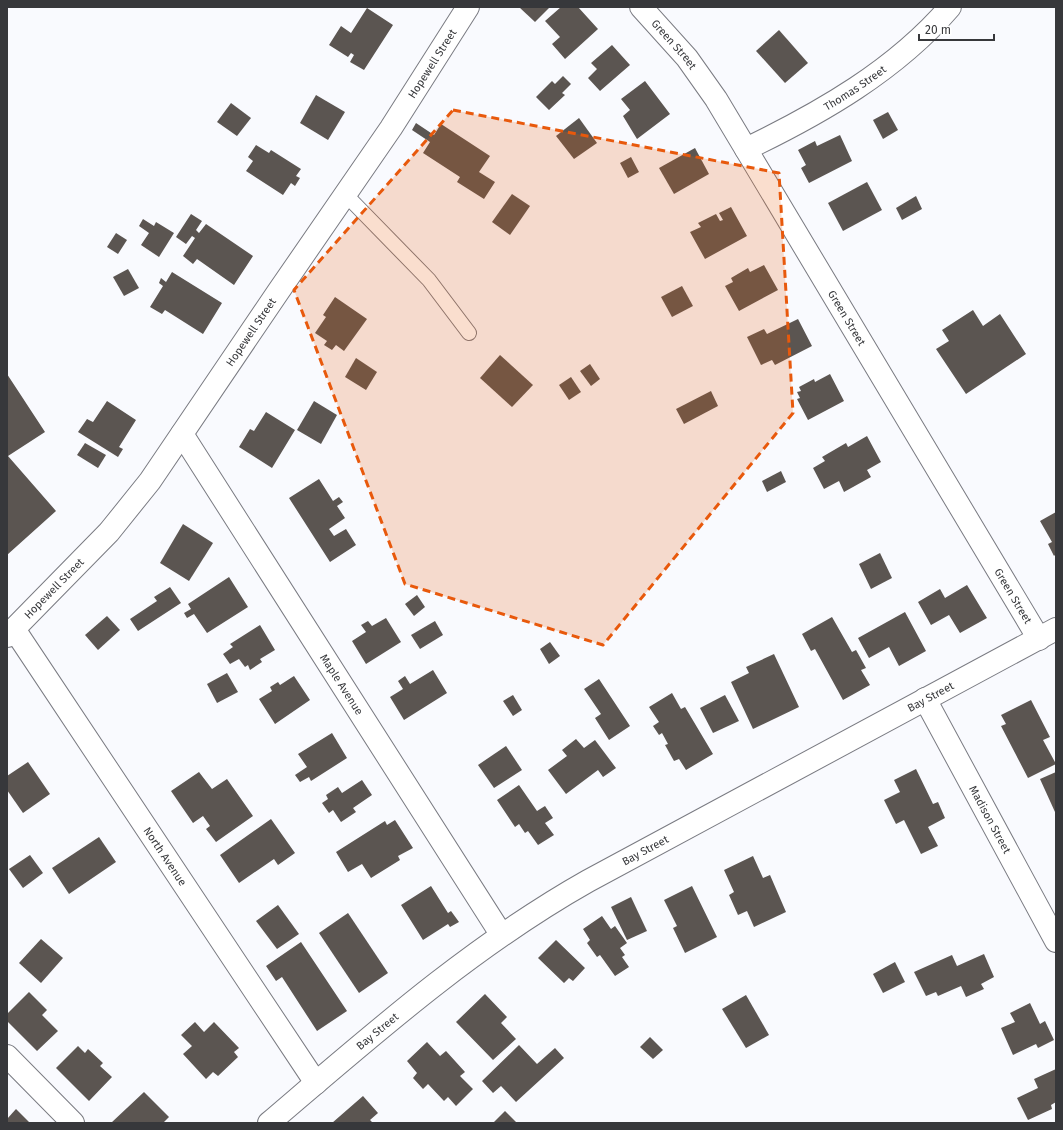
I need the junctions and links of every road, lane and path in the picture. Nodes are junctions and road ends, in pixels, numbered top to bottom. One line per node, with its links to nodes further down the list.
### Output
1 (468, 7): 5 (street, Hopewell Street)
2 (641, 7): 4 (street, Green Street)
3 (950, 7): 4 (street, Thomas Street)
4 (746, 149): 9 (street, Green Street)
5 (346, 195): 6 (lane); 7 (street, Hopewell Street)
6 (469, 333)
7 (182, 434): 8 (street, Hopewell Street); 11 (street, Maple Avenue)
8 (11, 633): 14 (street, North Avenue)
9 (1047, 634): 10 (street, Bay Street)
10 (925, 699): 11 (street, Bay Street); 12 (street, Madison Street)
11 (501, 934): 14 (street, Bay Street)
12 (1056, 941)
13 (7, 1056): 15 (street)
14 (316, 1083): 16 (street, Bay Street)
15 (73, 1123)
16 (269, 1123)

